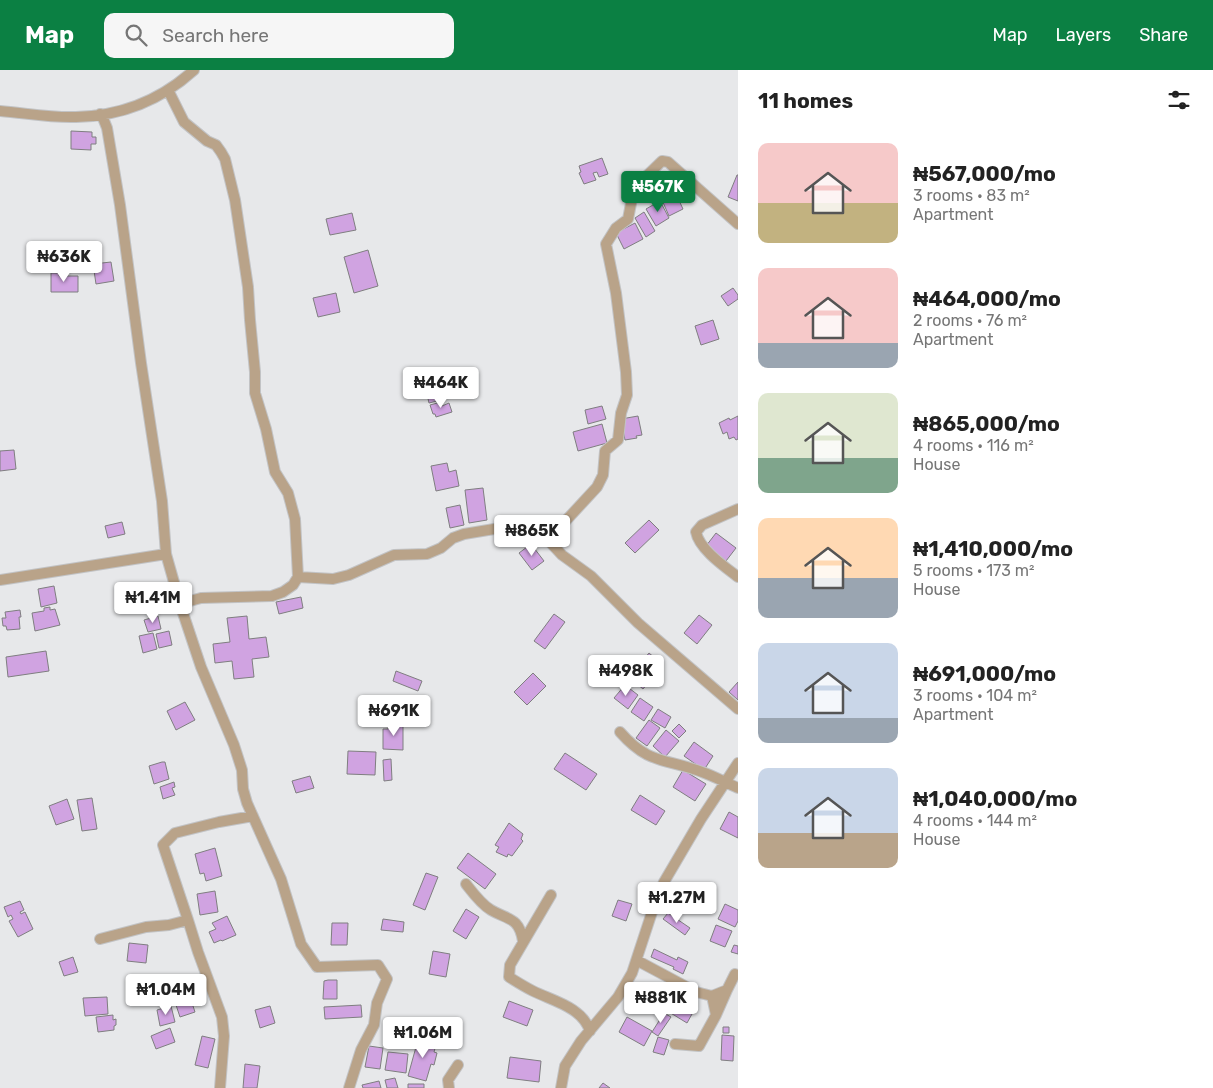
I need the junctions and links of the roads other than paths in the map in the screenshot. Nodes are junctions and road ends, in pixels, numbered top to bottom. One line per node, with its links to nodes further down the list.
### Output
1 (194, 70): 2 (street)
2 (168, 90): 4 (street); 9 (street)
3 (0, 111): 4 (street)
4 (100, 114): 8 (street)
5 (738, 224): 7 (street)
6 (738, 509): 10 (street)
7 (548, 540): 9 (street); 13 (street)
8 (166, 554): 11 (street); 12 (street)
9 (298, 577): 12 (street)
10 (738, 577)
11 (0, 580)
12 (181, 607): 18 (street)
13 (738, 710)
14 (620, 732): 16 (street)
15 (738, 763): 16 (street)
16 (725, 783): 17 (street); 24 (street)
17 (738, 788)
18 (253, 816): 21 (street); 33 (street)
19 (466, 884): 23 (street)
20 (551, 895): 23 (street)
21 (188, 920): 22 (street); 32 (street)
22 (100, 939)
23 (523, 941): 29 (street)
24 (638, 961): 27 (street); 29 (street)
25 (737, 973): 26 (street)
26 (726, 990): 27 (street); 28 (street)
27 (712, 996): 28 (street)
28 (716, 1015): 30 (street)
29 (590, 1031): 35 (street)
30 (676, 1044)
31 (458, 1064): 34 (street)
32 (220, 1088)
33 (349, 1088)
34 (449, 1088)
35 (561, 1088)

